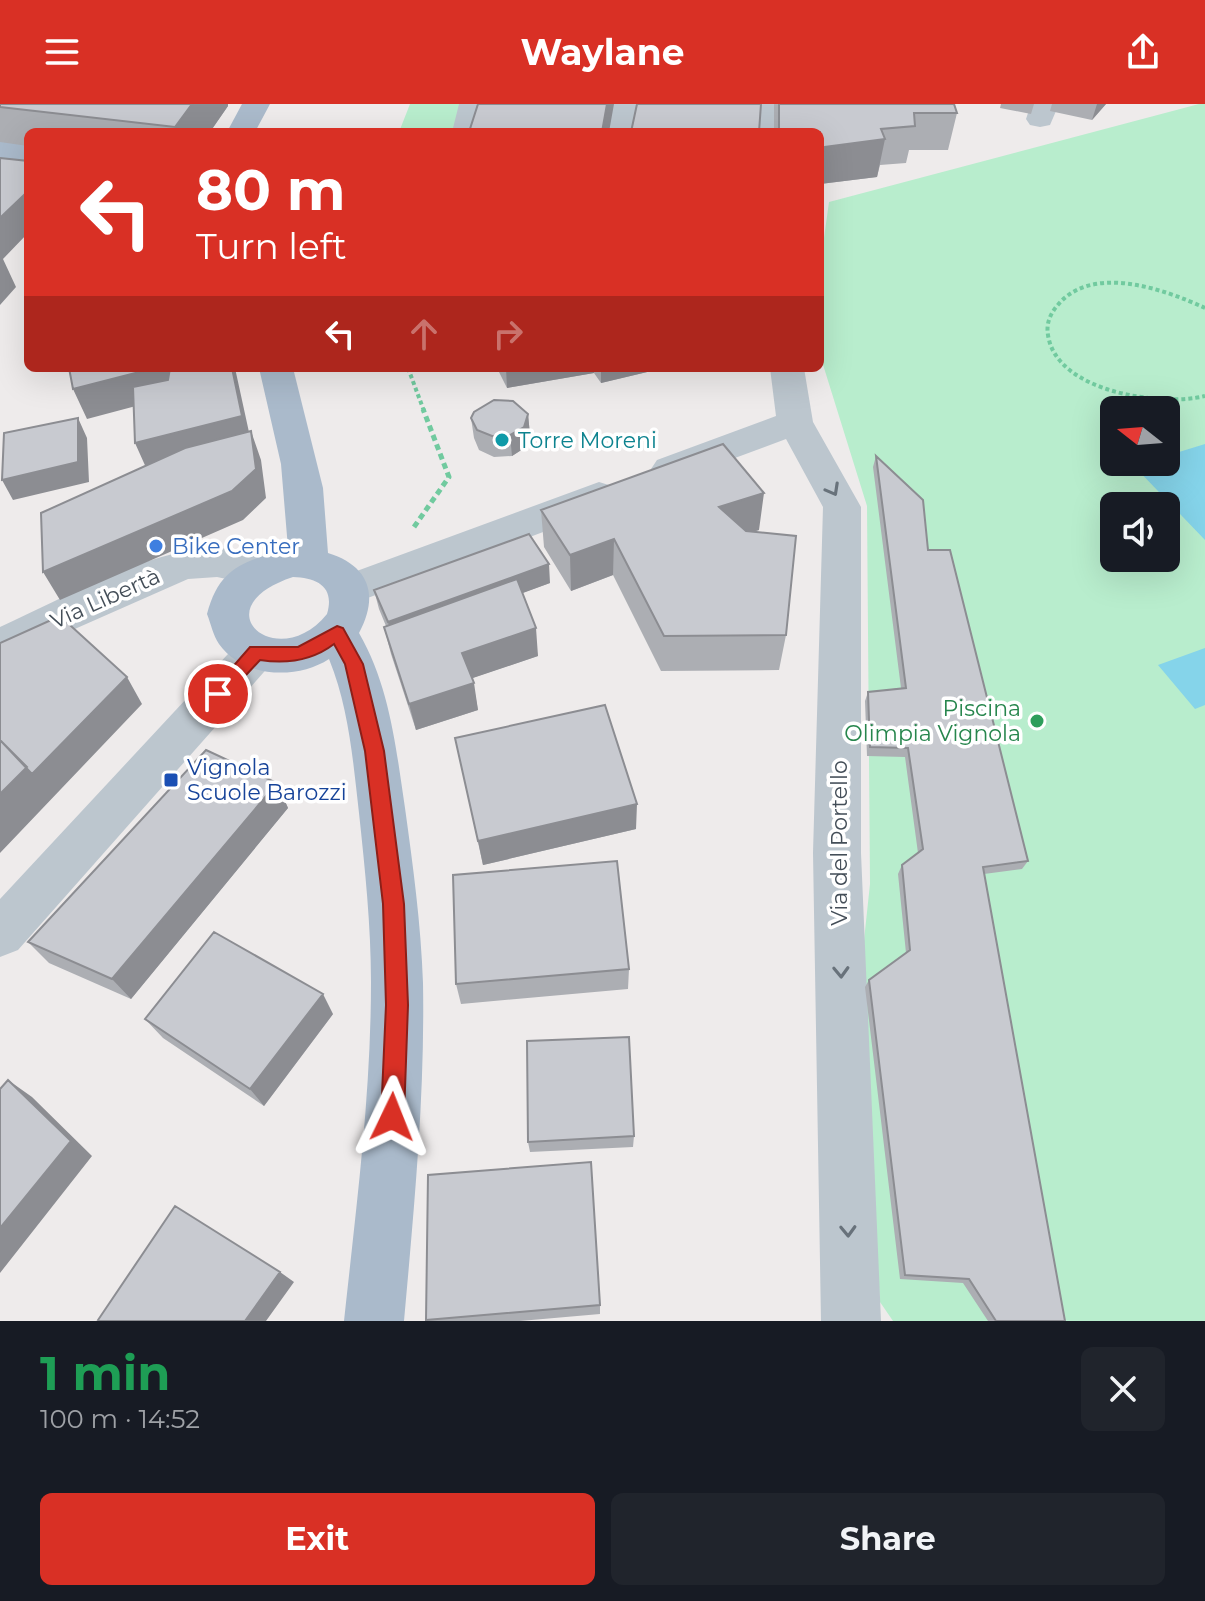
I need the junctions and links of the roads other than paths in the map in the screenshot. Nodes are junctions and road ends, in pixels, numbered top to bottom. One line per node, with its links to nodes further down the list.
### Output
1 (256, 104): 5 (main road)
2 (473, 104): 6 (street)
3 (625, 104): 7 (street)
4 (766, 104): 8 (street)
5 (243, 128)
6 (467, 128)
7 (620, 128)
8 (766, 128)
9 (277, 372): 12 (main road)
10 (788, 372): 11 (street)
11 (795, 422): 14 (street); 19 (street, Via del Portello, one-way to 19)
12 (308, 562): 13 (main road); 14 (main road)
13 (260, 571): 15 (street, Via Libertà); 16 (main road)
14 (343, 611): 16 (main road); 18 (main road)
15 (0, 645)
16 (256, 652): 17 (street)
17 (0, 934)
18 (374, 1321)
19 (851, 1321)

